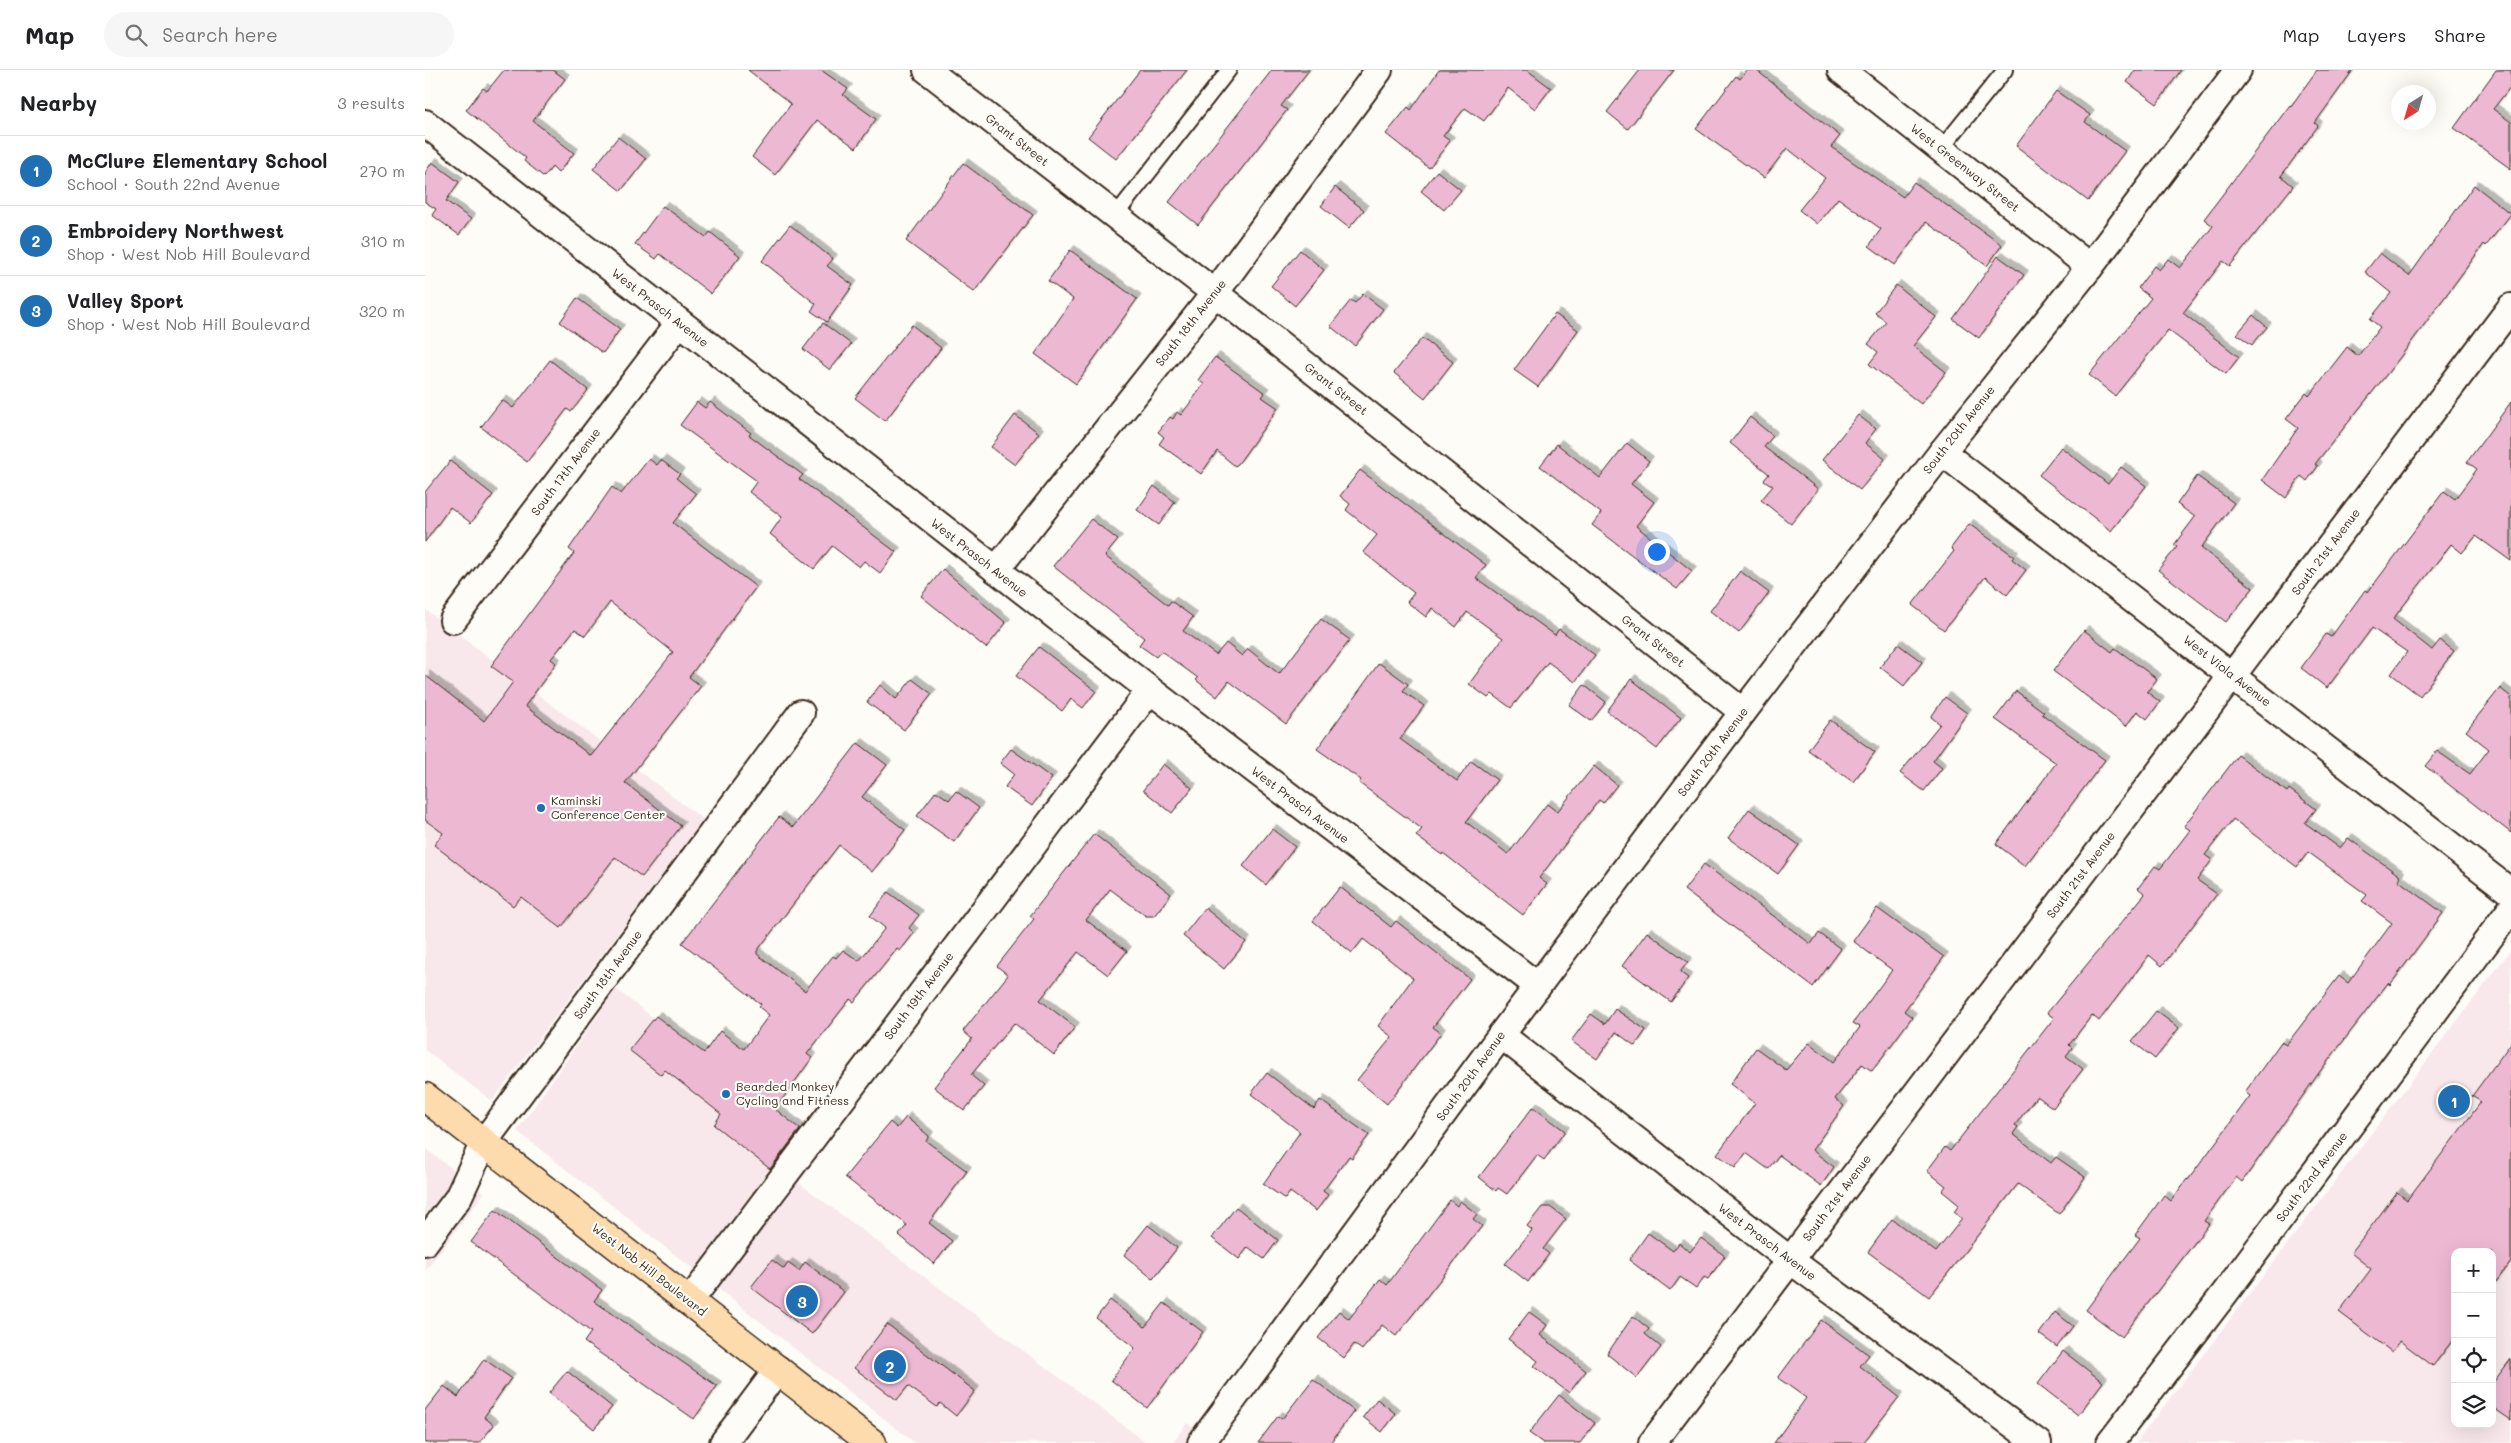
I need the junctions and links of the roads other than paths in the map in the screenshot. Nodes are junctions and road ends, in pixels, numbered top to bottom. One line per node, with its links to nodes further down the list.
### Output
1 (927, 70): 9 (street, Grant Street)
2 (1229, 70): 9 (lane)
3 (1379, 70): 11 (street, South 18th Avenue)
4 (1841, 70): 8 (street, West Greenway Street)
5 (2005, 70): 8 (lane)
6 (2238, 70): 10 (street, South 20th Avenue)
7 (425, 123): 13 (street, West Prasch Avenue)
8 (1941, 149): 10 (street, West Greenway Street)
9 (1115, 216): 11 (street, Grant Street)
10 (2090, 267): 14 (street, South 20th Avenue)
11 (1215, 294): 15 (street, South 18th Avenue); 19 (street, Grant Street)
12 (2511, 307): 17 (street, South 21st Avenue)
13 (679, 324): 15 (street, West Prasch Avenue); 16 (street, South 17th Avenue)
14 (1942, 452): 17 (street, West Viola Avenue); 19 (street, South 20th Avenue)
15 (996, 570): 18 (street, West Prasch Avenue)
16 (453, 620)
17 (2233, 675): 21 (street, West Viola Avenue); 28 (street, South 21st Avenue)
18 (1149, 690): 23 (street, West Prasch Avenue); 29 (street, South 19th Avenue)
19 (1743, 712): 23 (street, South 20th Avenue)
20 (801, 713): 26 (street, South 18th Avenue)
21 (2511, 892)
22 (2511, 909): 36 (street, South 22nd Avenue)
23 (1538, 986): 24 (street, South 20th Avenue)
24 (1501, 1035): 28 (street, West Prasch Avenue); 33 (street, South 20th Avenue)
25 (425, 1096): 26 (main road, West Nob Hill Boulevard)
26 (484, 1142): 27 (street, South 18th Avenue); 29 (main road, West Nob Hill Boulevard)
27 (425, 1242)
28 (1790, 1260): 34 (street, South 21st Avenue); 35 (street, West Prasch Avenue)
29 (689, 1302): 30 (main road, West Nob Hill Boulevard)
30 (778, 1369): 31 (street); 32 (main road, West Nob Hill Boulevard)
31 (723, 1443)
32 (873, 1443)
33 (1201, 1443)
34 (1652, 1443)
35 (2038, 1443)
36 (2110, 1443)

